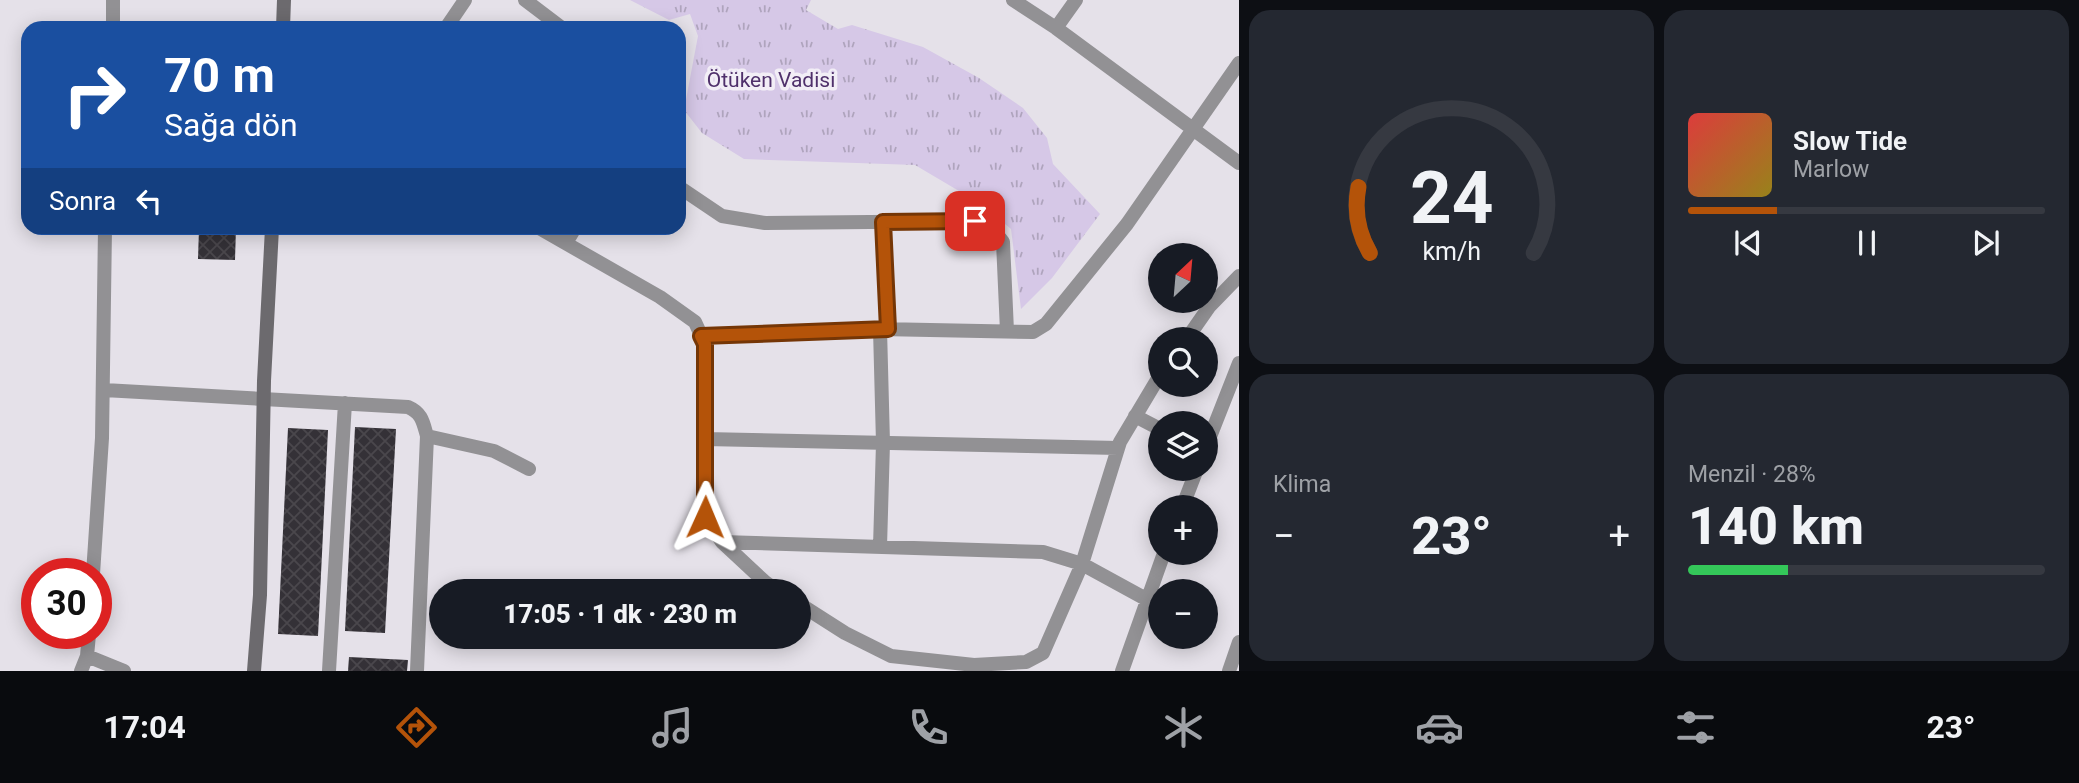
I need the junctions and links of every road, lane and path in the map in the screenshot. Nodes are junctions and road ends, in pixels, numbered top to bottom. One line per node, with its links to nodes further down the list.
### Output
1 (113, 0): 7 (street)
2 (284, 0): 8 (street)
3 (465, 0): 9 (street)
4 (525, 0): 10 (street)
5 (1013, 0): 11 (street)
6 (1076, 0): 11 (street)
7 (113, 21)
8 (283, 21)
9 (451, 21)
10 (553, 21)
11 (1056, 28): 13 (street)
12 (1239, 63): 13 (street)
13 (1194, 128): 14 (street); 25 (street)
14 (1239, 163)
15 (686, 192): 16 (street)
16 (883, 222): 24 (street); 25 (street)
17 (105, 235): 28 (street)
18 (272, 235): 30 (street)
19 (552, 235): 21 (street)
20 (571, 235): 21 (street)
21 (566, 243): 26 (street)
22 (1239, 276): 23 (street)
23 (1195, 327)
24 (884, 329): 25 (street); 26 (street); 37 (street)
25 (1007, 331)
26 (701, 336): 36 (street)
27 (1239, 363): 33 (street)
28 (104, 390): 30 (street); 42 (street)
29 (1148, 395): 32 (street)
30 (264, 398): 31 (street); 54 (street)
31 (345, 403): 35 (street); 55 (street)
32 (1135, 416): 34 (street); 38 (street)
33 (1218, 416)
34 (1148, 423)
35 (427, 436): 39 (street); 56 (street)
36 (705, 439): 37 (street); 40 (street)
37 (883, 443): 38 (street); 41 (street)
38 (1118, 448): 43 (street)
39 (529, 469)
40 (722, 542): 41 (street); 45 (street)
41 (880, 547): 43 (street)
42 (94, 558)
43 (1082, 565): 46 (street); 47 (street)
44 (1159, 565): 46 (street)
45 (762, 579)
46 (1146, 598): 51 (street)
47 (811, 611)
48 (1239, 642): 57 (street)
49 (88, 649): 50 (street)
50 (87, 656): 52 (street); 53 (street)
51 (1127, 670)
52 (81, 671)
53 (124, 671)
54 (254, 671)
55 (329, 671)
56 (417, 671)
57 (1229, 671)

